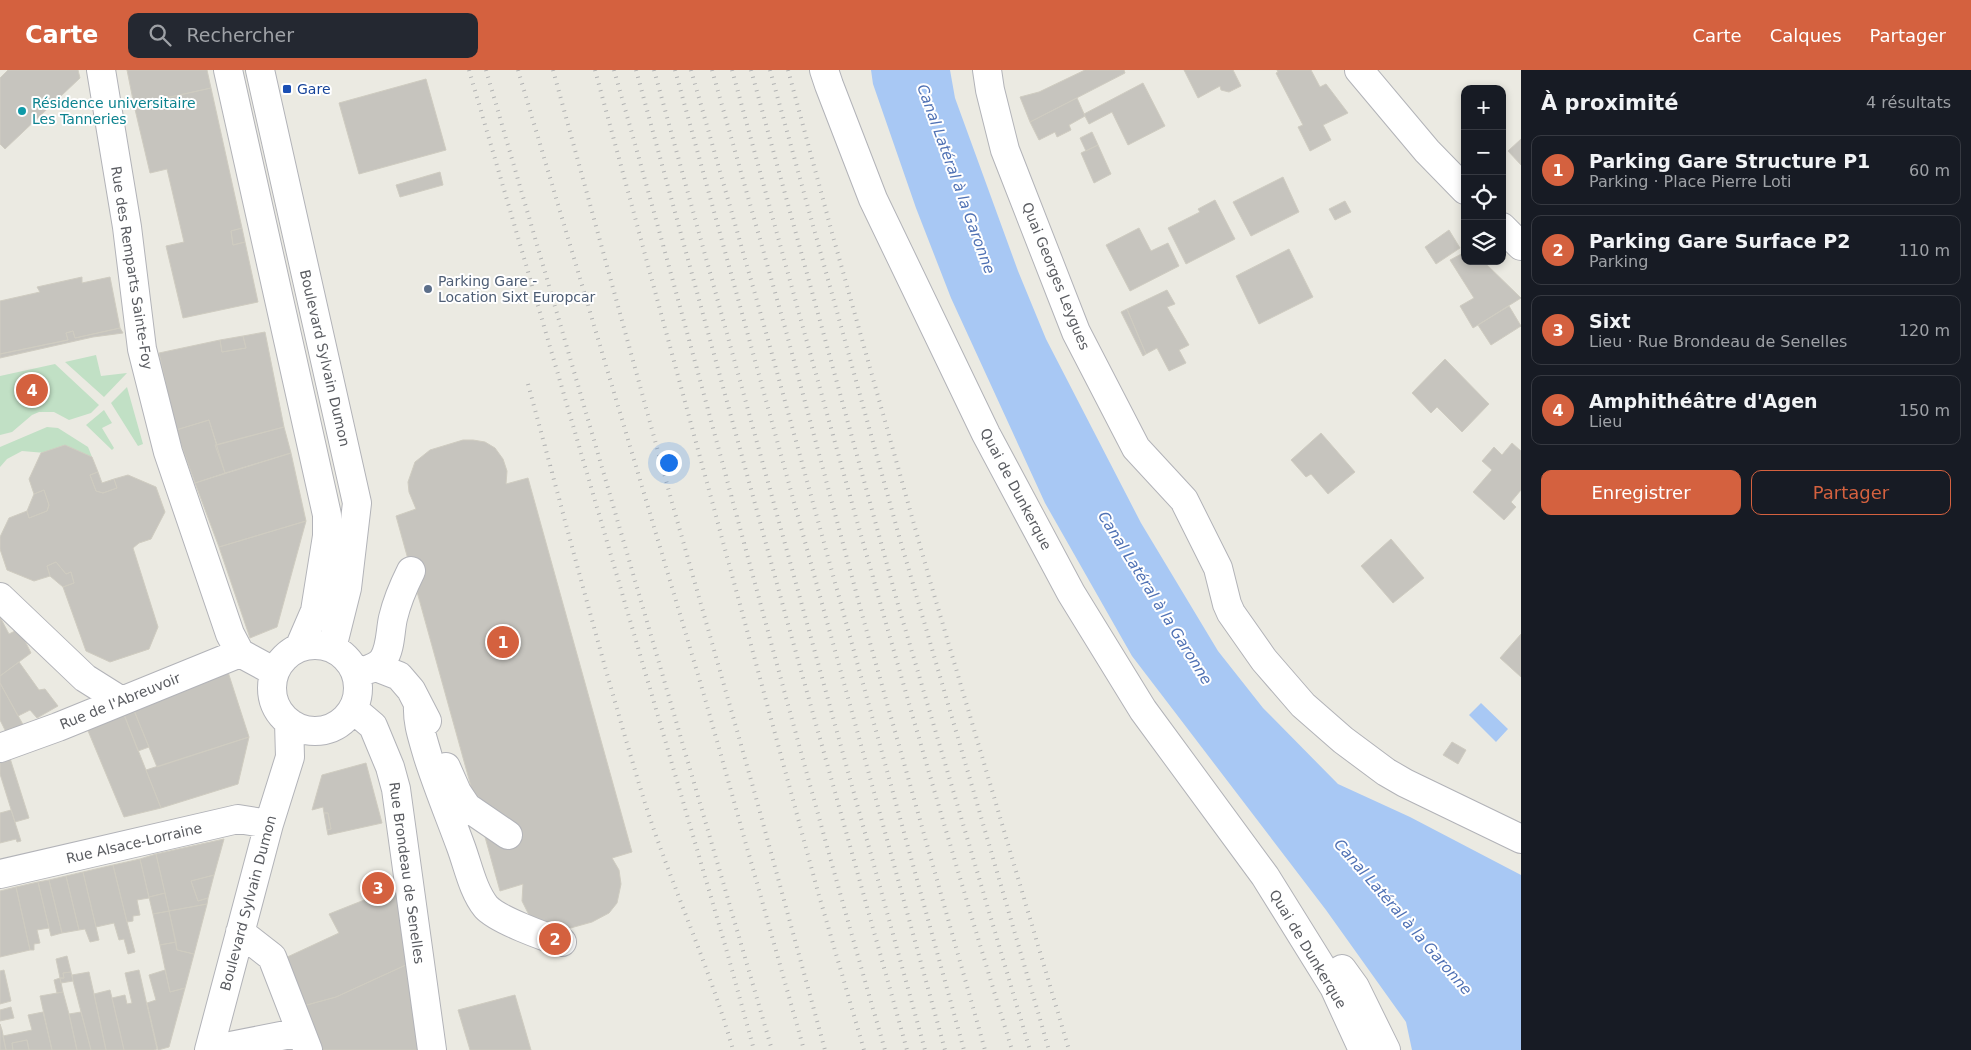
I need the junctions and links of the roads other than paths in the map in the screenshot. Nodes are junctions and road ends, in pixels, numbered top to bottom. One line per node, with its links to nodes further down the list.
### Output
1 (101, 70): 14 (street, Rue des Remparts Sainte-Foy)
2 (228, 70): 12 (street)
3 (260, 70): 13 (street, Boulevard Sylvain Dumon)
4 (824, 70): 26 (street, Quai de Dunkerque)
5 (987, 70): 24 (street, Quai Georges Leygues)
6 (1359, 70): 7 (street)
7 (1461, 186)
8 (1506, 231): 9 (street)
9 (1521, 246)
10 (411, 571): 15 (street)
11 (0, 597): 17 (street)
12 (299, 648): 13 (street); 16 (street)
13 (332, 648): 15 (street)
14 (240, 653): 16 (street); 17 (street, Rue de l'Abreuvoir)
15 (366, 670): 18 (street); 19 (street)
16 (274, 672): 20 (street)
17 (120, 700): 21 (street, Rue de l'Abreuvoir)
18 (418, 705): 23 (street); 28 (street)
19 (353, 709): 20 (street); 31 (street, Rue Brondeau de Senelles)
20 (301, 726): 22 (street, Boulevard Sylvain Dumon)
21 (0, 748)
22 (269, 824): 25 (street, Rue Alsace-Lorraine); 27 (street, Boulevard Sylvain Dumon)
23 (508, 835)
24 (1521, 839)
25 (0, 874)
26 (1265, 876): 32 (street, Quai de Dunkerque); 33 (street, Quai de Dunkerque)
27 (240, 932): 29 (street); 30 (street, Boulevard Sylvain Dumon)
28 (562, 942)
29 (305, 1041): 30 (street)
30 (210, 1050)
31 (432, 1050)
32 (1363, 1050)
33 (1386, 1050)

